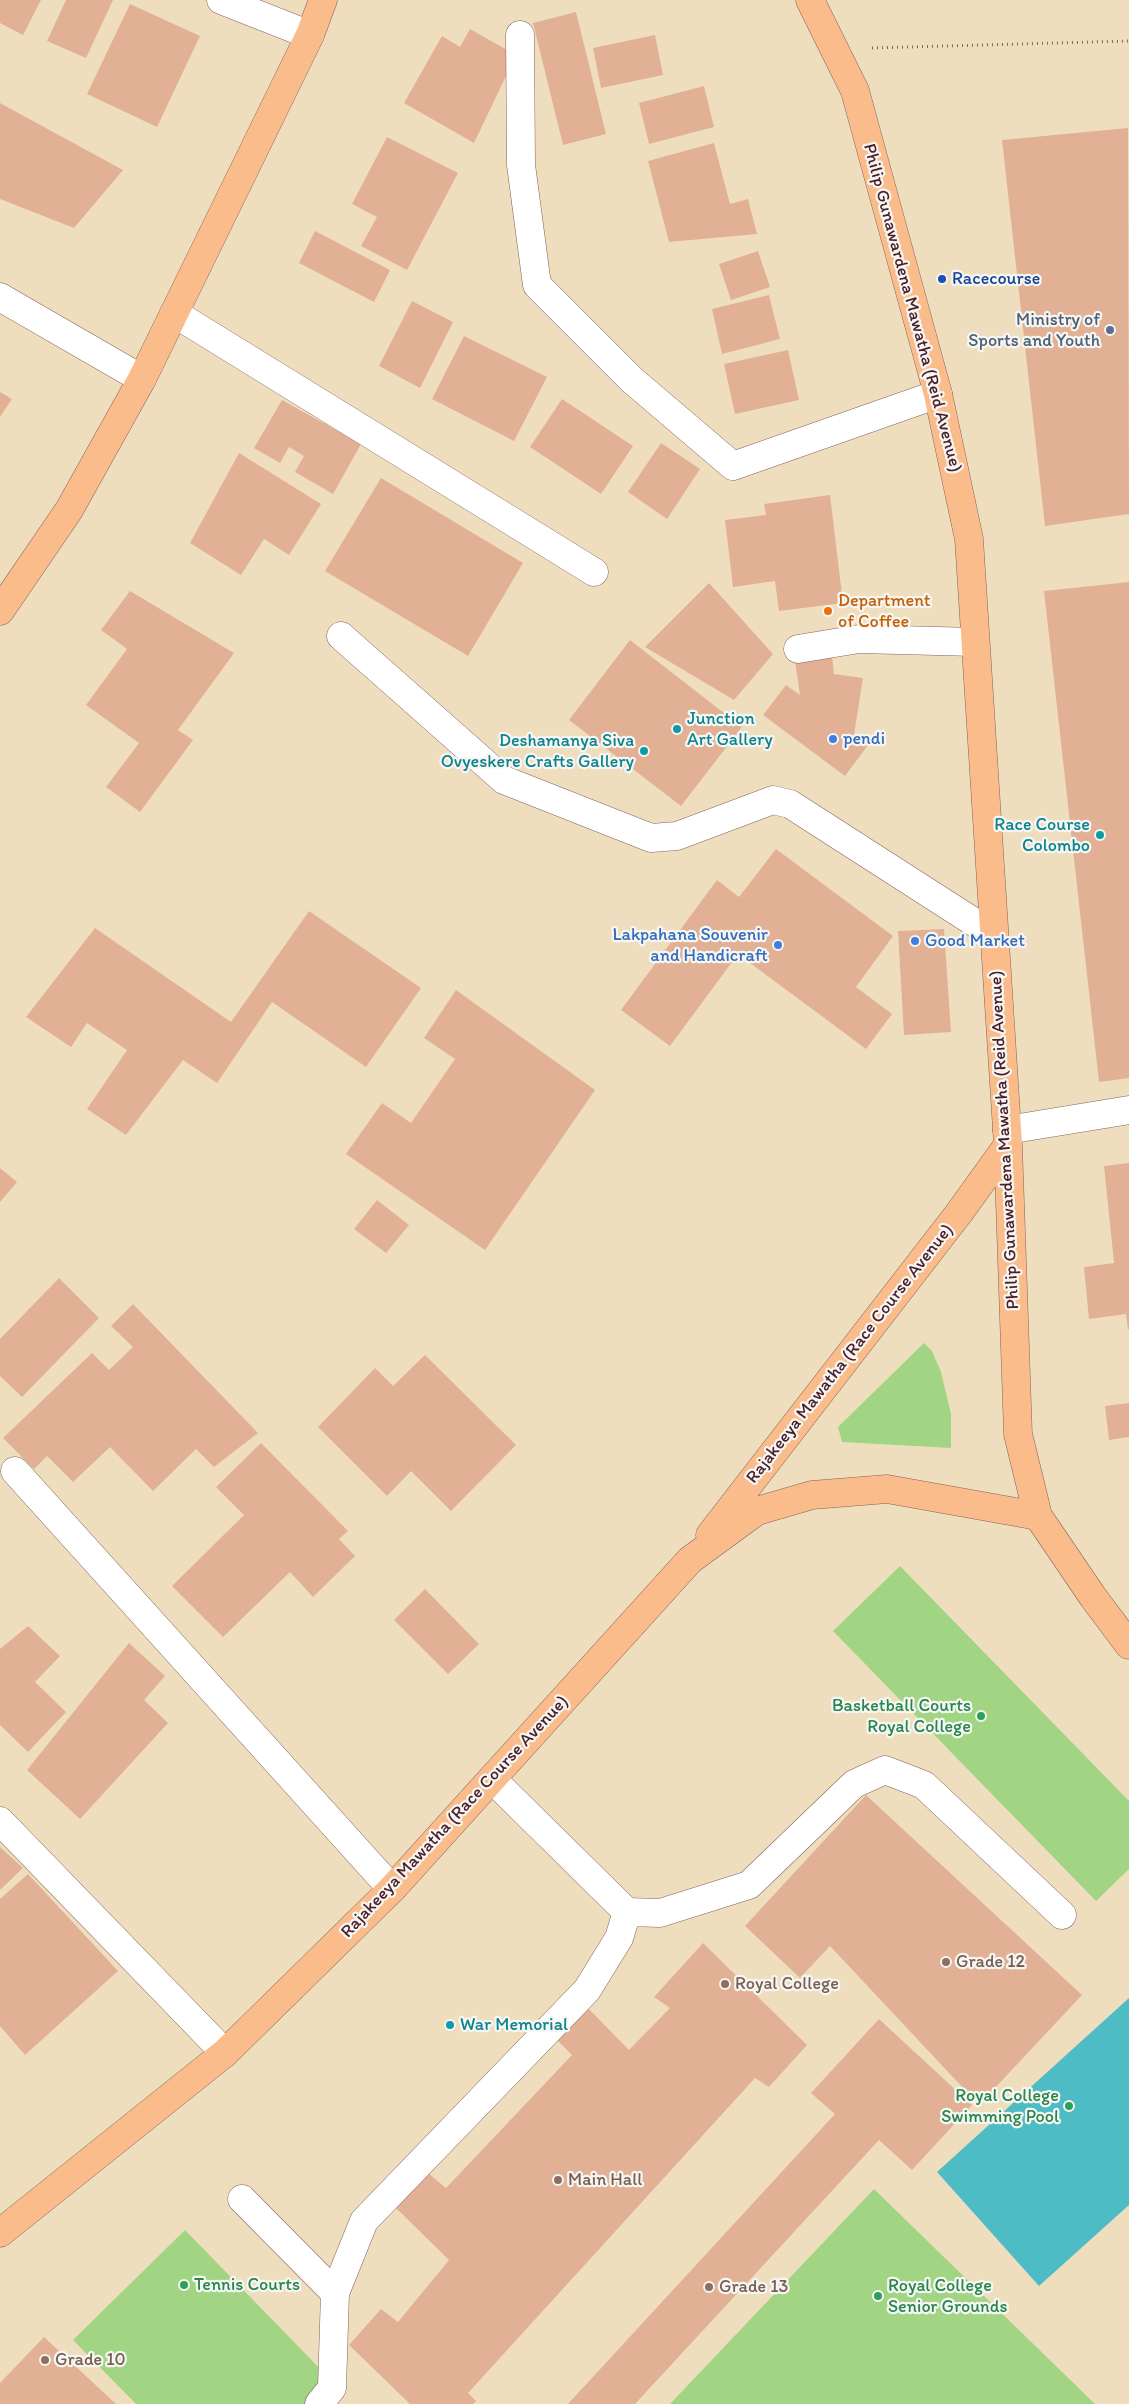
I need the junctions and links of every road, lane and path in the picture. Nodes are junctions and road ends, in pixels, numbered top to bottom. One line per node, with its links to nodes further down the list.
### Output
1 (220, 0): 4 (street)
2 (323, 0): 4 (main road)
3 (810, 0): 7 (main road, Philip Gunawardena Mawatha (Reid Avenue))
4 (310, 35): 9 (main road)
5 (520, 35): 11 (street)
6 (1129, 41): 7 (path)
7 (834, 49): 11 (main road, Philip Gunawardena Mawatha (Reid Avenue))
8 (0, 297): 10 (street)
9 (174, 313): 10 (main road); 12 (street)
10 (142, 379): 13 (main road)
11 (938, 394): 15 (main road, Philip Gunawardena Mawatha (Reid Avenue))
12 (594, 572)
13 (0, 612)
14 (341, 636): 17 (street)
15 (975, 642): 16 (street); 17 (main road, Philip Gunawardena Mawatha (Reid Avenue))
16 (798, 650)
17 (994, 936): 19 (main road, Philip Gunawardena Mawatha (Reid Avenue))
18 (1129, 1110): 19 (street)
19 (1007, 1137): 21 (main road, Philip Gunawardena Mawatha (Reid Avenue)); 22 (main road, Rajakeeya Mawatha (Race Course Avenue))
20 (15, 1471): 26 (street)
21 (1038, 1516): 22 (main road, Rajakeeya Mawatha (Race Course Avenue)); 23 (main road, Philip Gunawardena Mawatha (Reid Avenue))
22 (690, 1560): 24 (main road, Rajakeeya Mawatha (Race Course Avenue))
23 (1129, 1645)
24 (492, 1779): 26 (main road, Rajakeeya Mawatha (Race Course Avenue)); 27 (street)
25 (0, 1821): 29 (street)
26 (392, 1890): 29 (main road, Rajakeeya Mawatha (Race Course Avenue))
27 (626, 1912): 28 (street); 32 (street)
28 (1062, 1915)
29 (225, 2052): 31 (main road, Rajakeeya Mawatha (Race Course Avenue))
30 (242, 2199): 32 (street)
31 (0, 2233)
32 (335, 2293): 33 (street)
33 (319, 2404)

